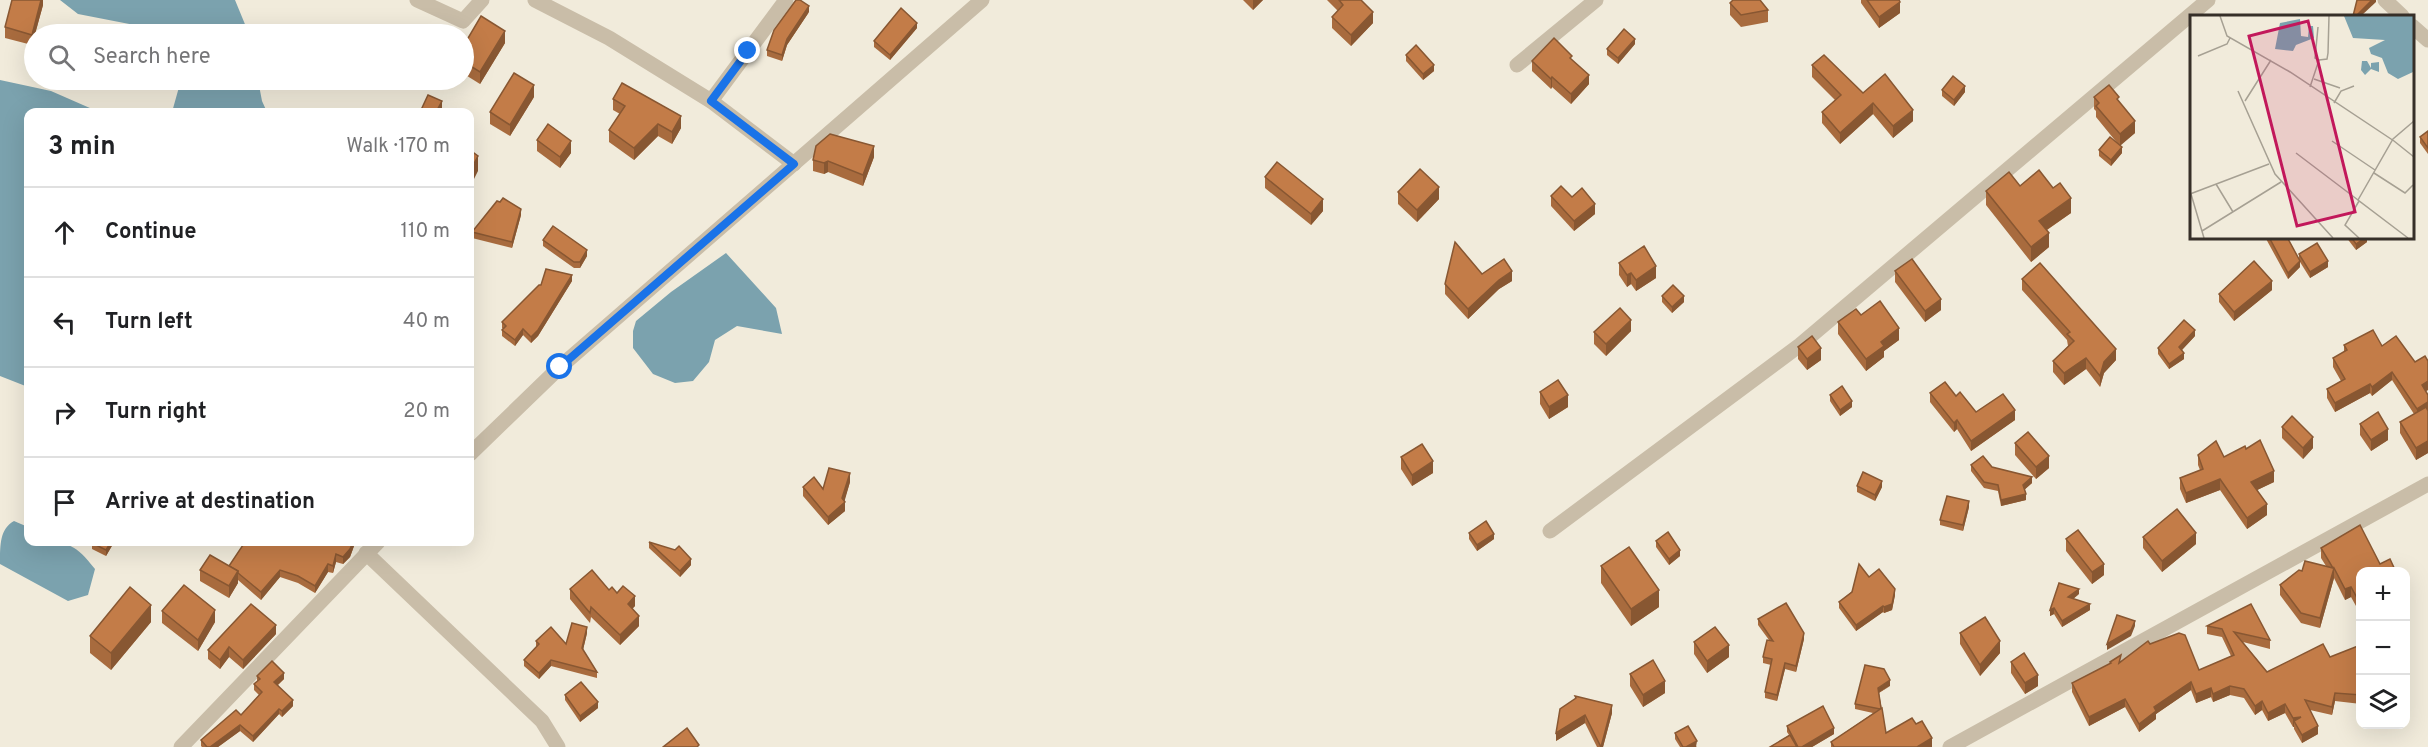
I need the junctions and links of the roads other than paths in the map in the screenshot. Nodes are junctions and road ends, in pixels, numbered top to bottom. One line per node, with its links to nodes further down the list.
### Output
1 (417, 0): 2 (street)
2 (482, 0)
3 (535, 0): 15 (street)
4 (786, 0): 15 (street)
5 (982, 0): 16 (street)
6 (1596, 0): 14 (street)
7 (2208, 0): 10 (street)
8 (2385, 0): 11 (street)
9 (2190, 15): 19 (street)
10 (2190, 15)
11 (2401, 15)
12 (2413, 27): 13 (street)
13 (2428, 40)
14 (1517, 65)
15 (711, 101): 16 (street)
16 (794, 164): 17 (street)
17 (474, 450)
18 (2428, 484): 24 (street)
19 (1550, 531)
20 (374, 546): 21 (street)
21 (366, 554): 22 (street); 23 (street)
22 (181, 747)
23 (558, 747)
24 (1950, 747)

